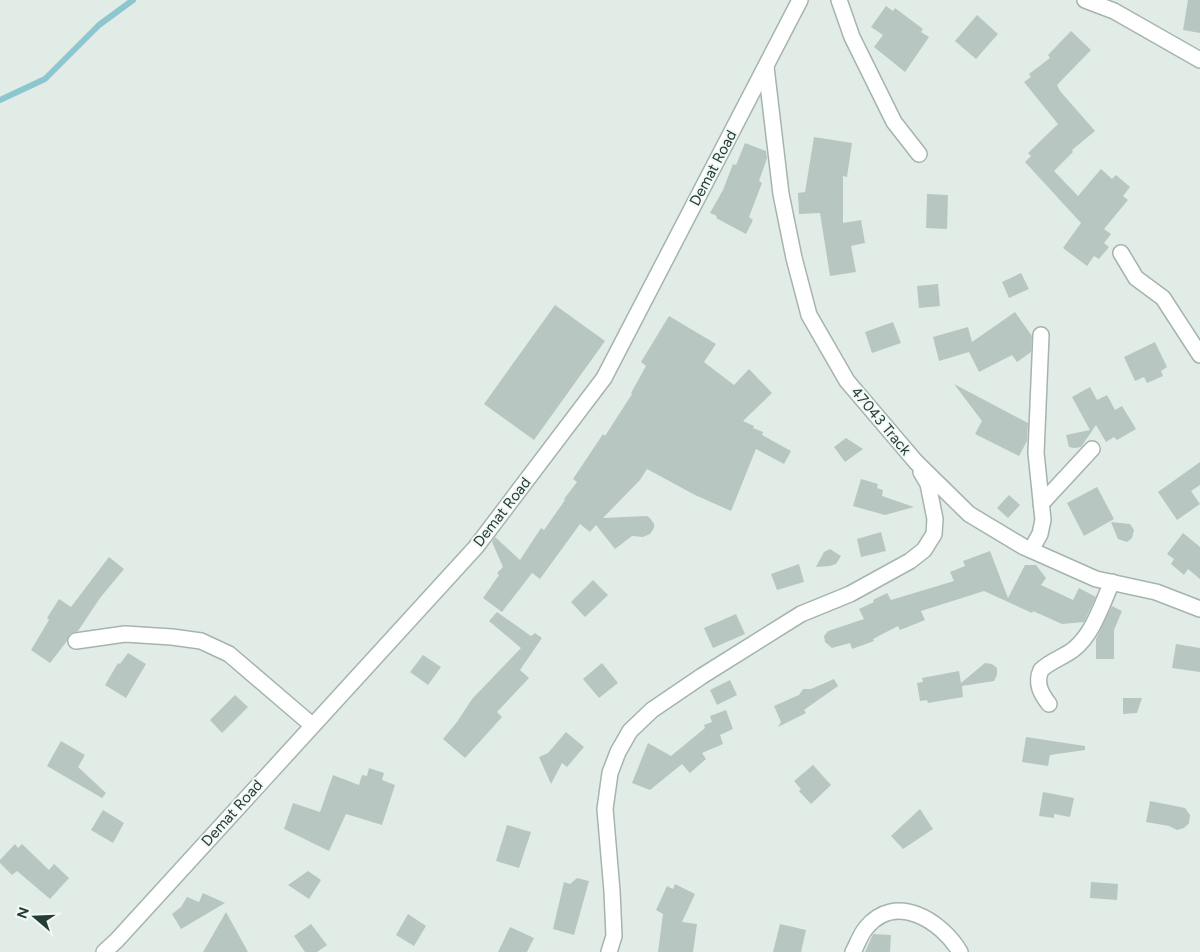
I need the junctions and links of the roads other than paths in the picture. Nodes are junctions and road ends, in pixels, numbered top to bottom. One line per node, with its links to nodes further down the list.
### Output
1 (800, 0): 5 (street, Demat Road)
2 (839, 0): 6 (street)
3 (1085, 0): 4 (street)
4 (1200, 60)
5 (766, 67): 11 (street, 47043 Track); 18 (street, Demat Road)
6 (919, 154)
7 (1121, 254): 9 (street)
8 (1041, 335): 12 (street)
9 (1200, 355)
10 (1092, 449): 12 (street)
11 (916, 462): 13 (street, 47043 Track); 20 (street)
12 (1041, 504): 13 (street)
13 (1031, 550): 14 (street, 47043 Track)
14 (1112, 582): 15 (street, 47043 Track); 17 (street)
15 (1200, 609)
16 (76, 641): 18 (street)
17 (1049, 704)
18 (312, 726): 19 (street, Demat Road)
19 (104, 952)
20 (609, 952)
21 (853, 952): 22 (street)
22 (960, 952)

